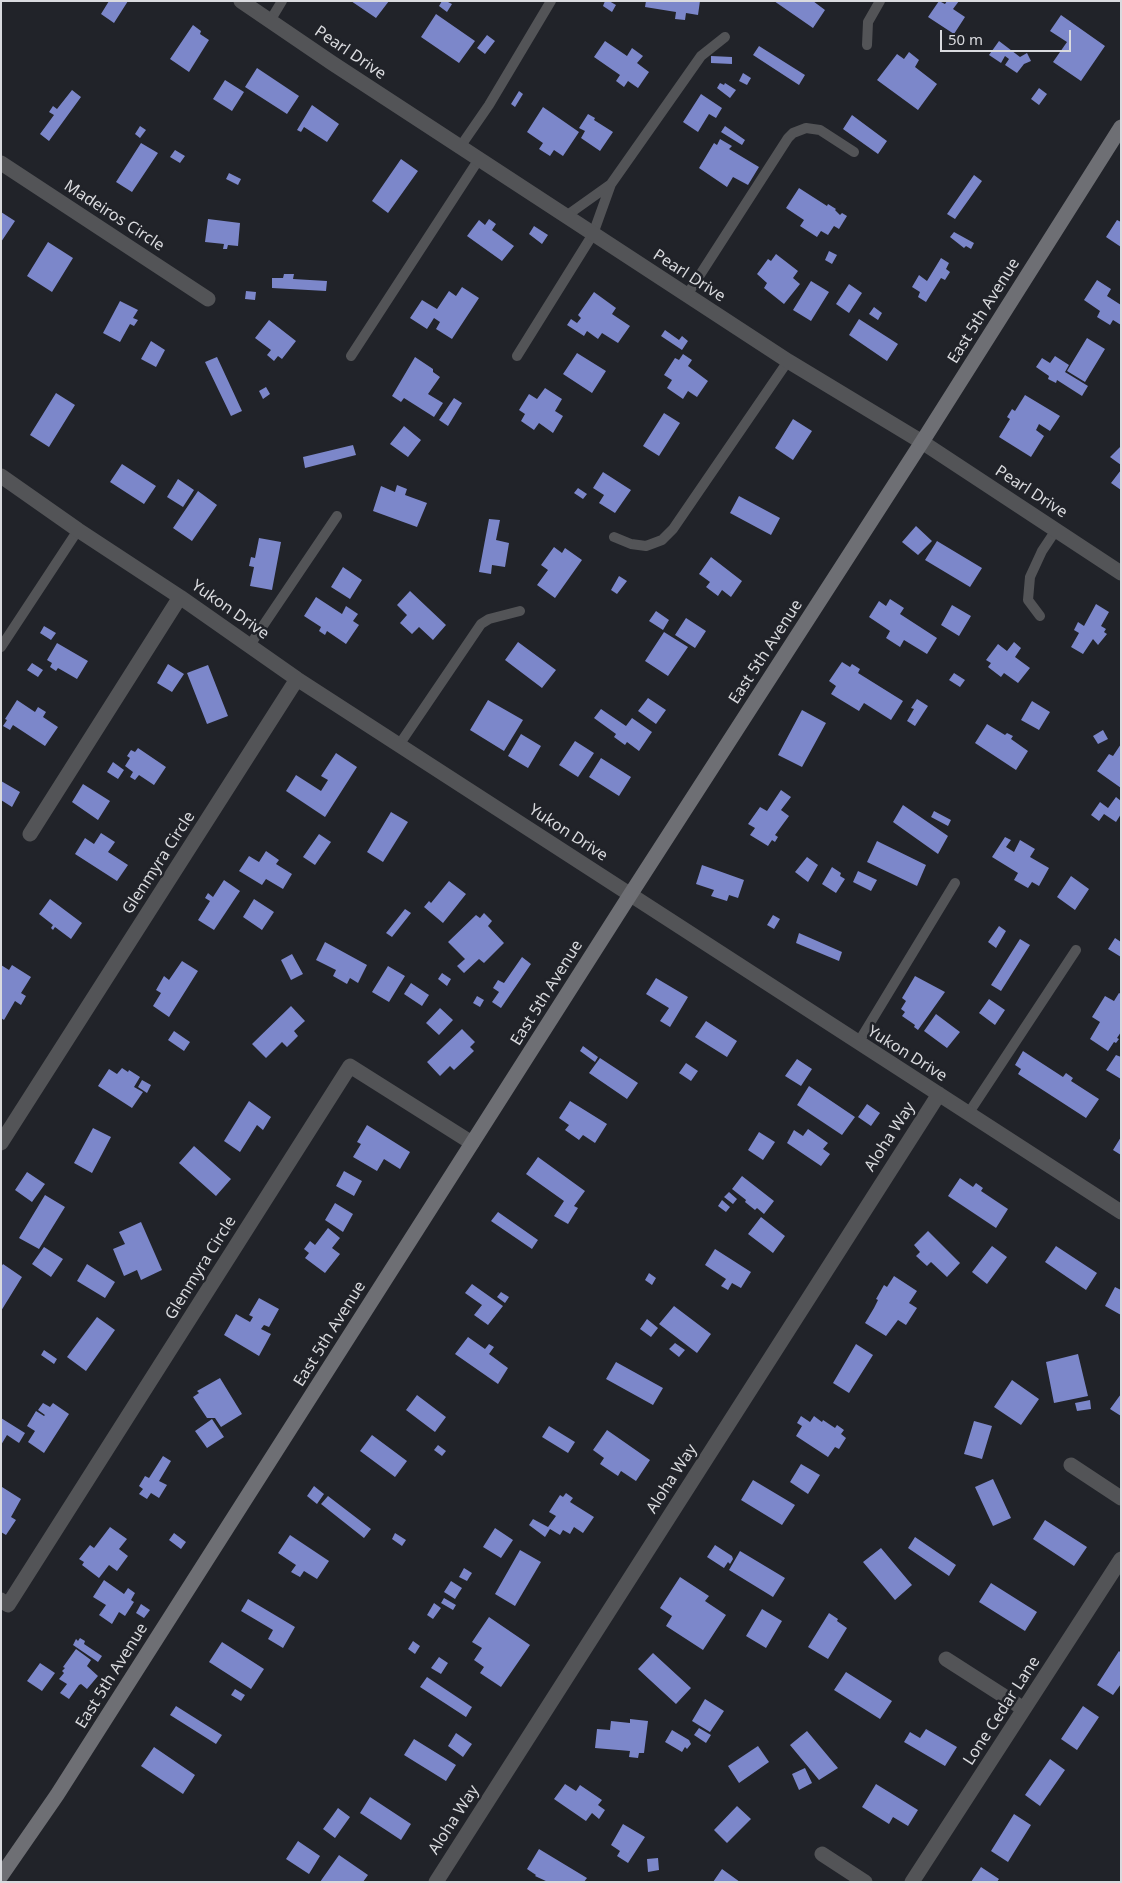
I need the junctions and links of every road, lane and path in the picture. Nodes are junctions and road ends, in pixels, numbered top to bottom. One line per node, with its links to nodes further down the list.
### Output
1 (241, 1): 5 (street, Pearl Drive)
2 (282, 1): 5 (lane)
3 (551, 1): 9 (lane)
4 (880, 1): 7 (lane)
5 (270, 21): 9 (street, Pearl Drive)
6 (725, 37): 13 (lane)
7 (867, 45)
8 (1121, 126): 21 (street, East 5th Avenue)
9 (460, 147): 11 (street, Pearl Drive)
10 (854, 152): 16 (lane)
11 (479, 159): 14 (street, Pearl Drive); 18 (lane)
12 (1, 163): 17 (street, Madeiros Circle)
13 (611, 184): 14 (lane); 15 (lane)
14 (566, 216): 15 (street, Pearl Drive)
15 (593, 234): 16 (street, Pearl Drive); 19 (lane)
16 (687, 295): 20 (street, Pearl Drive)
17 (208, 299)
18 (351, 356)
19 (517, 356)
20 (788, 361): 21 (street, Pearl Drive); 26 (lane)
21 (922, 442): 25 (street, Pearl Drive); 37 (street, East 5th Avenue)
22 (1, 476): 24 (street, Yukon Drive)
23 (337, 516): 31 (lane)
24 (78, 530): 28 (street, Yukon Drive); 32 (lane)
25 (1056, 530): 27 (street, Pearl Drive); 30 (lane)
26 (614, 536)
27 (1121, 573)
28 (180, 597): 31 (street, Yukon Drive); 35 (street)
29 (520, 611): 34 (lane)
30 (1040, 616)
31 (250, 645): 33 (street, Yukon Drive)
32 (1, 647)
33 (297, 679): 34 (street, Yukon Drive); 42 (street, Glenmyra Circle)
34 (399, 745): 37 (street, Yukon Drive)
35 (30, 834)
36 (955, 883): 39 (lane)
37 (630, 895): 39 (street, Yukon Drive); 43 (street, East 5th Avenue)
38 (1076, 950): 41 (lane)
39 (858, 1043): 40 (street, Yukon Drive)
40 (939, 1094): 41 (street, Yukon Drive); 53 (street, Aloha Way)
41 (968, 1114): 44 (street, Yukon Drive)
42 (1, 1143)
43 (472, 1143): 48 (street, Glenmyra Circle); 52 (street, East 5th Avenue)
44 (1121, 1212)
45 (1071, 1465): 46 (street)
46 (1121, 1498)
47 (1121, 1559): 50 (street, Lone Cedar Lane)
48 (1, 1600)
49 (946, 1659): 50 (street)
50 (1024, 1709): 55 (street, Lone Cedar Lane)
51 (822, 1854): 54 (street)
52 (1, 1876)
53 (436, 1882)
54 (865, 1882)
55 (912, 1882)

